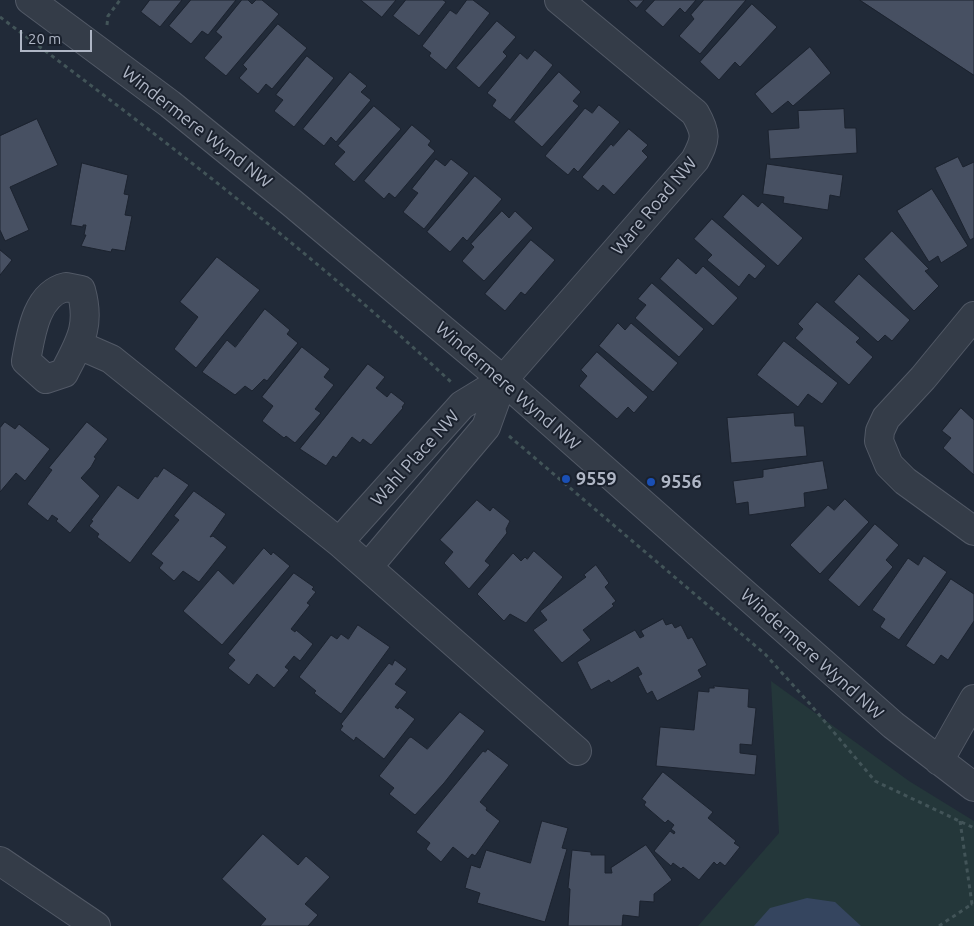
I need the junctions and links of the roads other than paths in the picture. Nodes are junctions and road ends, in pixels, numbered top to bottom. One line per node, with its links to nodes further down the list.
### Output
1 (30, 0): 5 (street, Windermere Wynd NW)
2 (559, 0): 5 (street, Ware Road NW)
3 (974, 316): 6 (street)
4 (79, 345): 7 (street)
5 (503, 380): 7 (street, Wahl Place NW); 8 (street, Wahl Place NW); 11 (street, Windermere Wynd NW)
6 (974, 532)
7 (339, 542): 8 (street)
8 (368, 567): 10 (street)
9 (974, 699): 11 (street)
10 (576, 751)
11 (939, 761): 12 (street, Windermere Wynd NW)
12 (974, 787)
13 (0, 861): 14 (street)
14 (96, 926)

